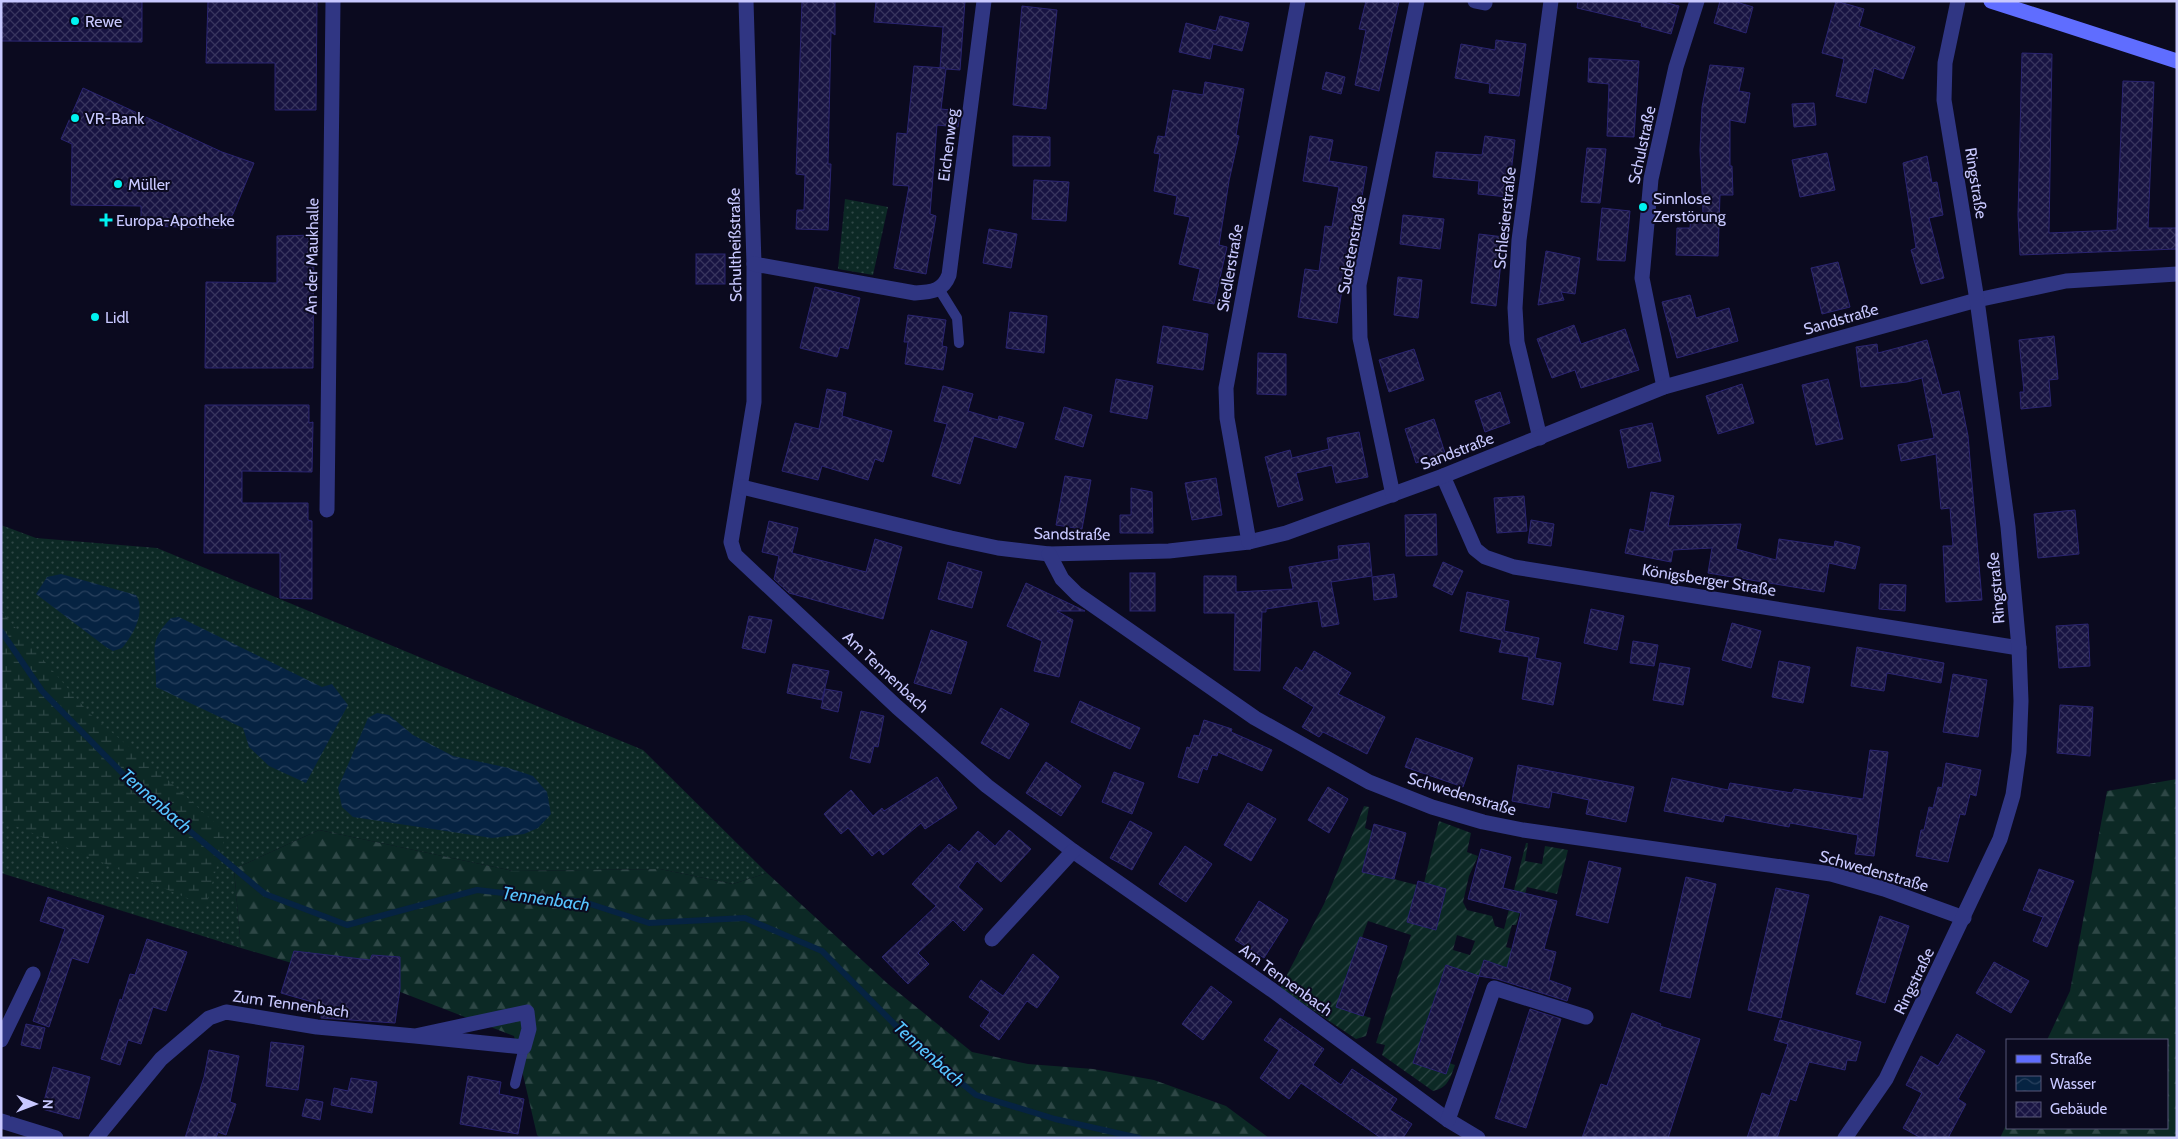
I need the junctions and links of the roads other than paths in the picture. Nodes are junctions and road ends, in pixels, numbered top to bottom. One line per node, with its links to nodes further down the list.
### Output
1 (333, 1): 21 (street, An der Maukhalle)
2 (746, 1): 11 (street, Schultheißstraße)
3 (984, 1): 13 (street, Eichenweg)
4 (1298, 1): 22 (street, Siedlerstraße)
5 (1417, 1): 20 (street, Sudetenstraße)
6 (1550, 1): 17 (street, Schlesierstraße)
7 (1697, 1): 16 (street, Schulstraße)
8 (1958, 1): 14 (street, Ringstraße)
9 (1991, 1): 10 (street)
10 (2177, 61)
11 (754, 264): 13 (street); 19 (street, Schultheißstraße)
12 (2177, 274): 14 (street, Sandstraße)
13 (939, 289): 15 (lane)
14 (1977, 300): 16 (street, Sandstraße); 24 (street, Ringstraße)
15 (960, 343)
16 (1664, 386): 17 (street, Sandstraße)
17 (1540, 438): 18 (street, Sandstraße)
18 (1444, 476): 20 (street, Sandstraße); 24 (street, Königsberger Straße)
19 (742, 487): 23 (street, Sandstraße); 25 (street, Am Tennenbach)
20 (1393, 495): 22 (street, Sandstraße)
21 (327, 510)
22 (1250, 542): 23 (street, Sandstraße)
23 (1049, 554): 26 (street, Schwedenstraße)
24 (2019, 648): 26 (street, Ringstraße)
25 (1073, 851): 27 (street); 34 (street, Am Tennenbach)
26 (1964, 918): 39 (street, Ringstraße)
27 (992, 939)
28 (33, 974): 31 (street)
29 (1586, 1017): 34 (street)
30 (415, 1036): 32 (street, Zum Tennenbach); 32 (street, Zum Tennenbach); 37 (street, Zum Tennenbach)
31 (1, 1040)
32 (524, 1047): 33 (lane)
33 (515, 1084)
34 (1448, 1120): 38 (street, Am Tennenbach)
35 (1, 1121): 36 (street)
36 (56, 1138)
37 (96, 1138)
38 (1478, 1138)
39 (1845, 1138)

